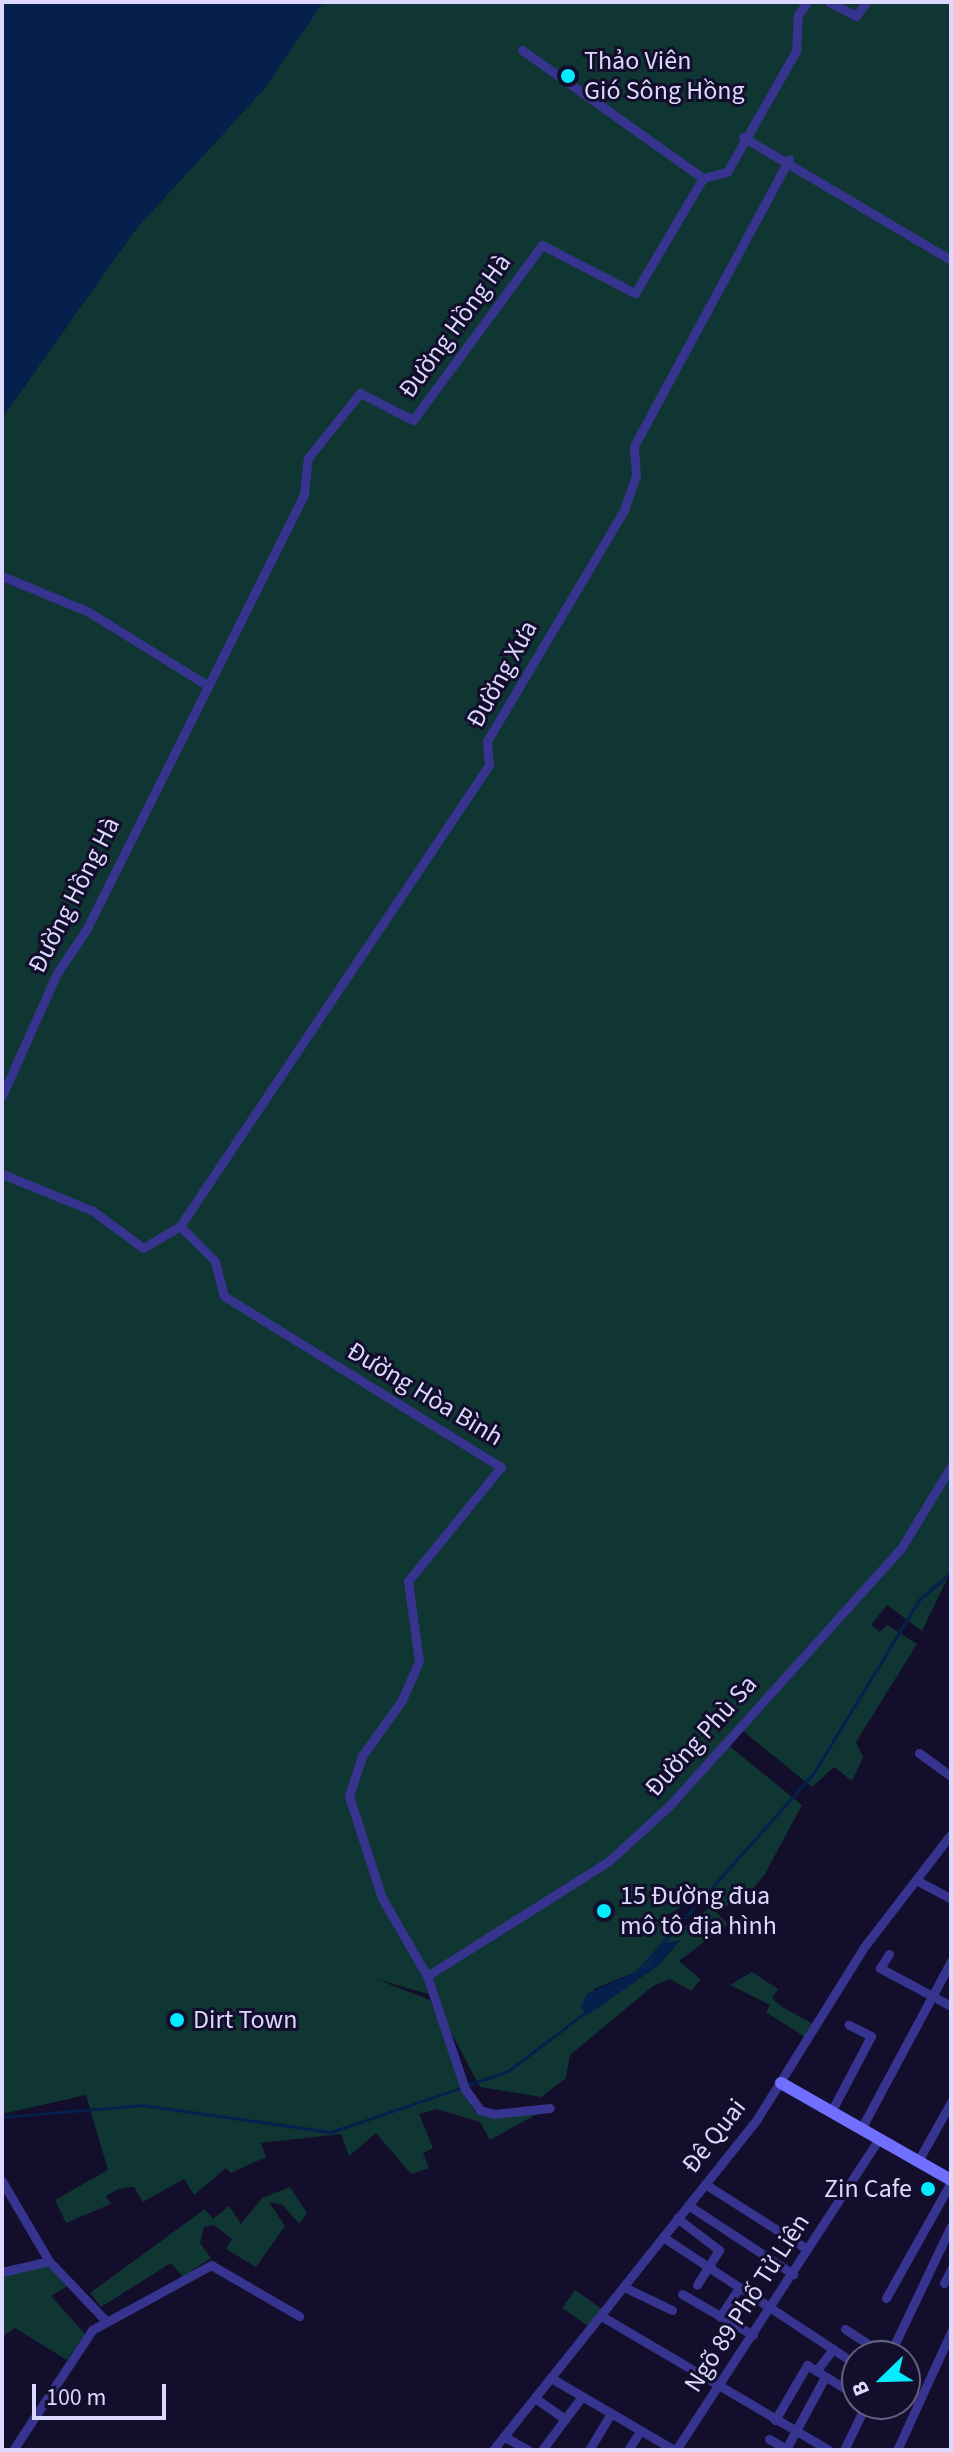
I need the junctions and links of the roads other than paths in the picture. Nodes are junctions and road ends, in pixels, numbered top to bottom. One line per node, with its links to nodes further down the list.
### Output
1 (807, 2): 5 (street, Đường Hồng Hà)
2 (829, 2): 3 (street)
3 (866, 2)
4 (522, 50): 7 (street)
5 (743, 137): 6 (street); 7 (street, Đường Hồng Hà)
6 (789, 159): 8 (street); 13 (street, Đường Xưa)
7 (703, 178): 10 (street, Đường Hồng Hà)
8 (951, 260)
9 (2, 576): 10 (street)
10 (207, 685): 11 (street, Đường Hồng Hà)
11 (2, 1096)
12 (2, 1174): 13 (street)
13 (180, 1226): 22 (street, Đường Hòa Bình)
14 (951, 1466): 22 (street, Đường Phù Sa)
15 (919, 1753): 16 (street)
16 (951, 1776)
17 (951, 1835): 18 (street, Đê Quai)
18 (916, 1880): 19 (street); 26 (street, Đê Quai)
19 (951, 1899)
20 (889, 1954): 23 (street)
21 (951, 1961): 23 (street)
22 (427, 1976): 28 (street, Đường Hòa Bình)
23 (933, 1996): 24 (street); 30 (street)
24 (951, 2006)
25 (849, 2025): 29 (street)
26 (781, 2083): 29 (street); 35 (street, Đê Quai)
27 (951, 2102): 32 (street)
28 (550, 2108)
29 (831, 2112): 30 (street)
30 (861, 2129): 31 (street)
31 (879, 2139): 32 (street); 40 (street, Ngõ 89 Phố Tử Liên)
32 (918, 2161): 34 (street)
33 (2, 2181): 41 (street)
34 (951, 2181): 51 (street)
35 (705, 2184): 36 (street, Đê Quai); 40 (street)
36 (688, 2205): 37 (street, Đê Quai); 45 (street)
37 (677, 2218): 39 (street, Đê Quai); 42 (street)
38 (951, 2226): 62 (street)
39 (663, 2237): 42 (street); 48 (street, Đê Quai)
40 (807, 2249): 45 (street, Ngõ 89 Phố Tử Liên)
41 (49, 2261): 44 (street); 57 (street)
42 (706, 2269): 47 (street); 49 (street)
43 (951, 2269): 46 (street)
44 (2, 2272)
45 (793, 2274): 52 (street, Ngõ 89 Phố Tử Liên)
46 (944, 2283)
47 (697, 2285)
48 (626, 2288): 53 (street); 55 (street, Đê Quai)
49 (738, 2289): 52 (street); 56 (street)
50 (682, 2294): 56 (street)
51 (886, 2298)
52 (770, 2308): 60 (street, Ngõ 89 Phố Tử Liên); 63 (street)
53 (672, 2310)
54 (299, 2316): 57 (street)
55 (603, 2317): 66 (street, Đê Quai); 68 (street)
56 (720, 2317): 60 (street)
57 (106, 2321): 79 (street)
58 (845, 2329): 61 (street)
59 (951, 2332): 88 (street)
60 (753, 2335): 68 (street, Ngõ 89 Phố Tử Liên)
61 (862, 2340)
62 (897, 2340)
63 (833, 2349): 64 (street); 65 (street)
64 (841, 2354)
65 (820, 2374): 67 (street); 73 (street); 75 (street)
66 (551, 2378): 69 (street, Đê Quai); 70 (street)
67 (841, 2386)
68 (718, 2387): 73 (street); 85 (street, Ngõ 89 Phố Tử Liên)
69 (535, 2398): 72 (street); 77 (street, Đê Quai)
70 (580, 2399): 71 (street); 72 (street)
71 (609, 2417): 76 (street); 83 (street)
72 (565, 2419): 82 (street)
73 (775, 2420): 75 (street)
74 (858, 2420): 87 (street)
75 (795, 2431): 78 (street); 86 (street)
76 (639, 2433): 84 (street); 85 (street)
77 (505, 2437): 80 (street, Đê Quai); 81 (street)
78 (769, 2439)
79 (13, 2450)
80 (493, 2450)
81 (528, 2450)
82 (542, 2450)
83 (589, 2450)
84 (628, 2450)
85 (675, 2450)
86 (829, 2450)
87 (844, 2450)
88 (897, 2450)

